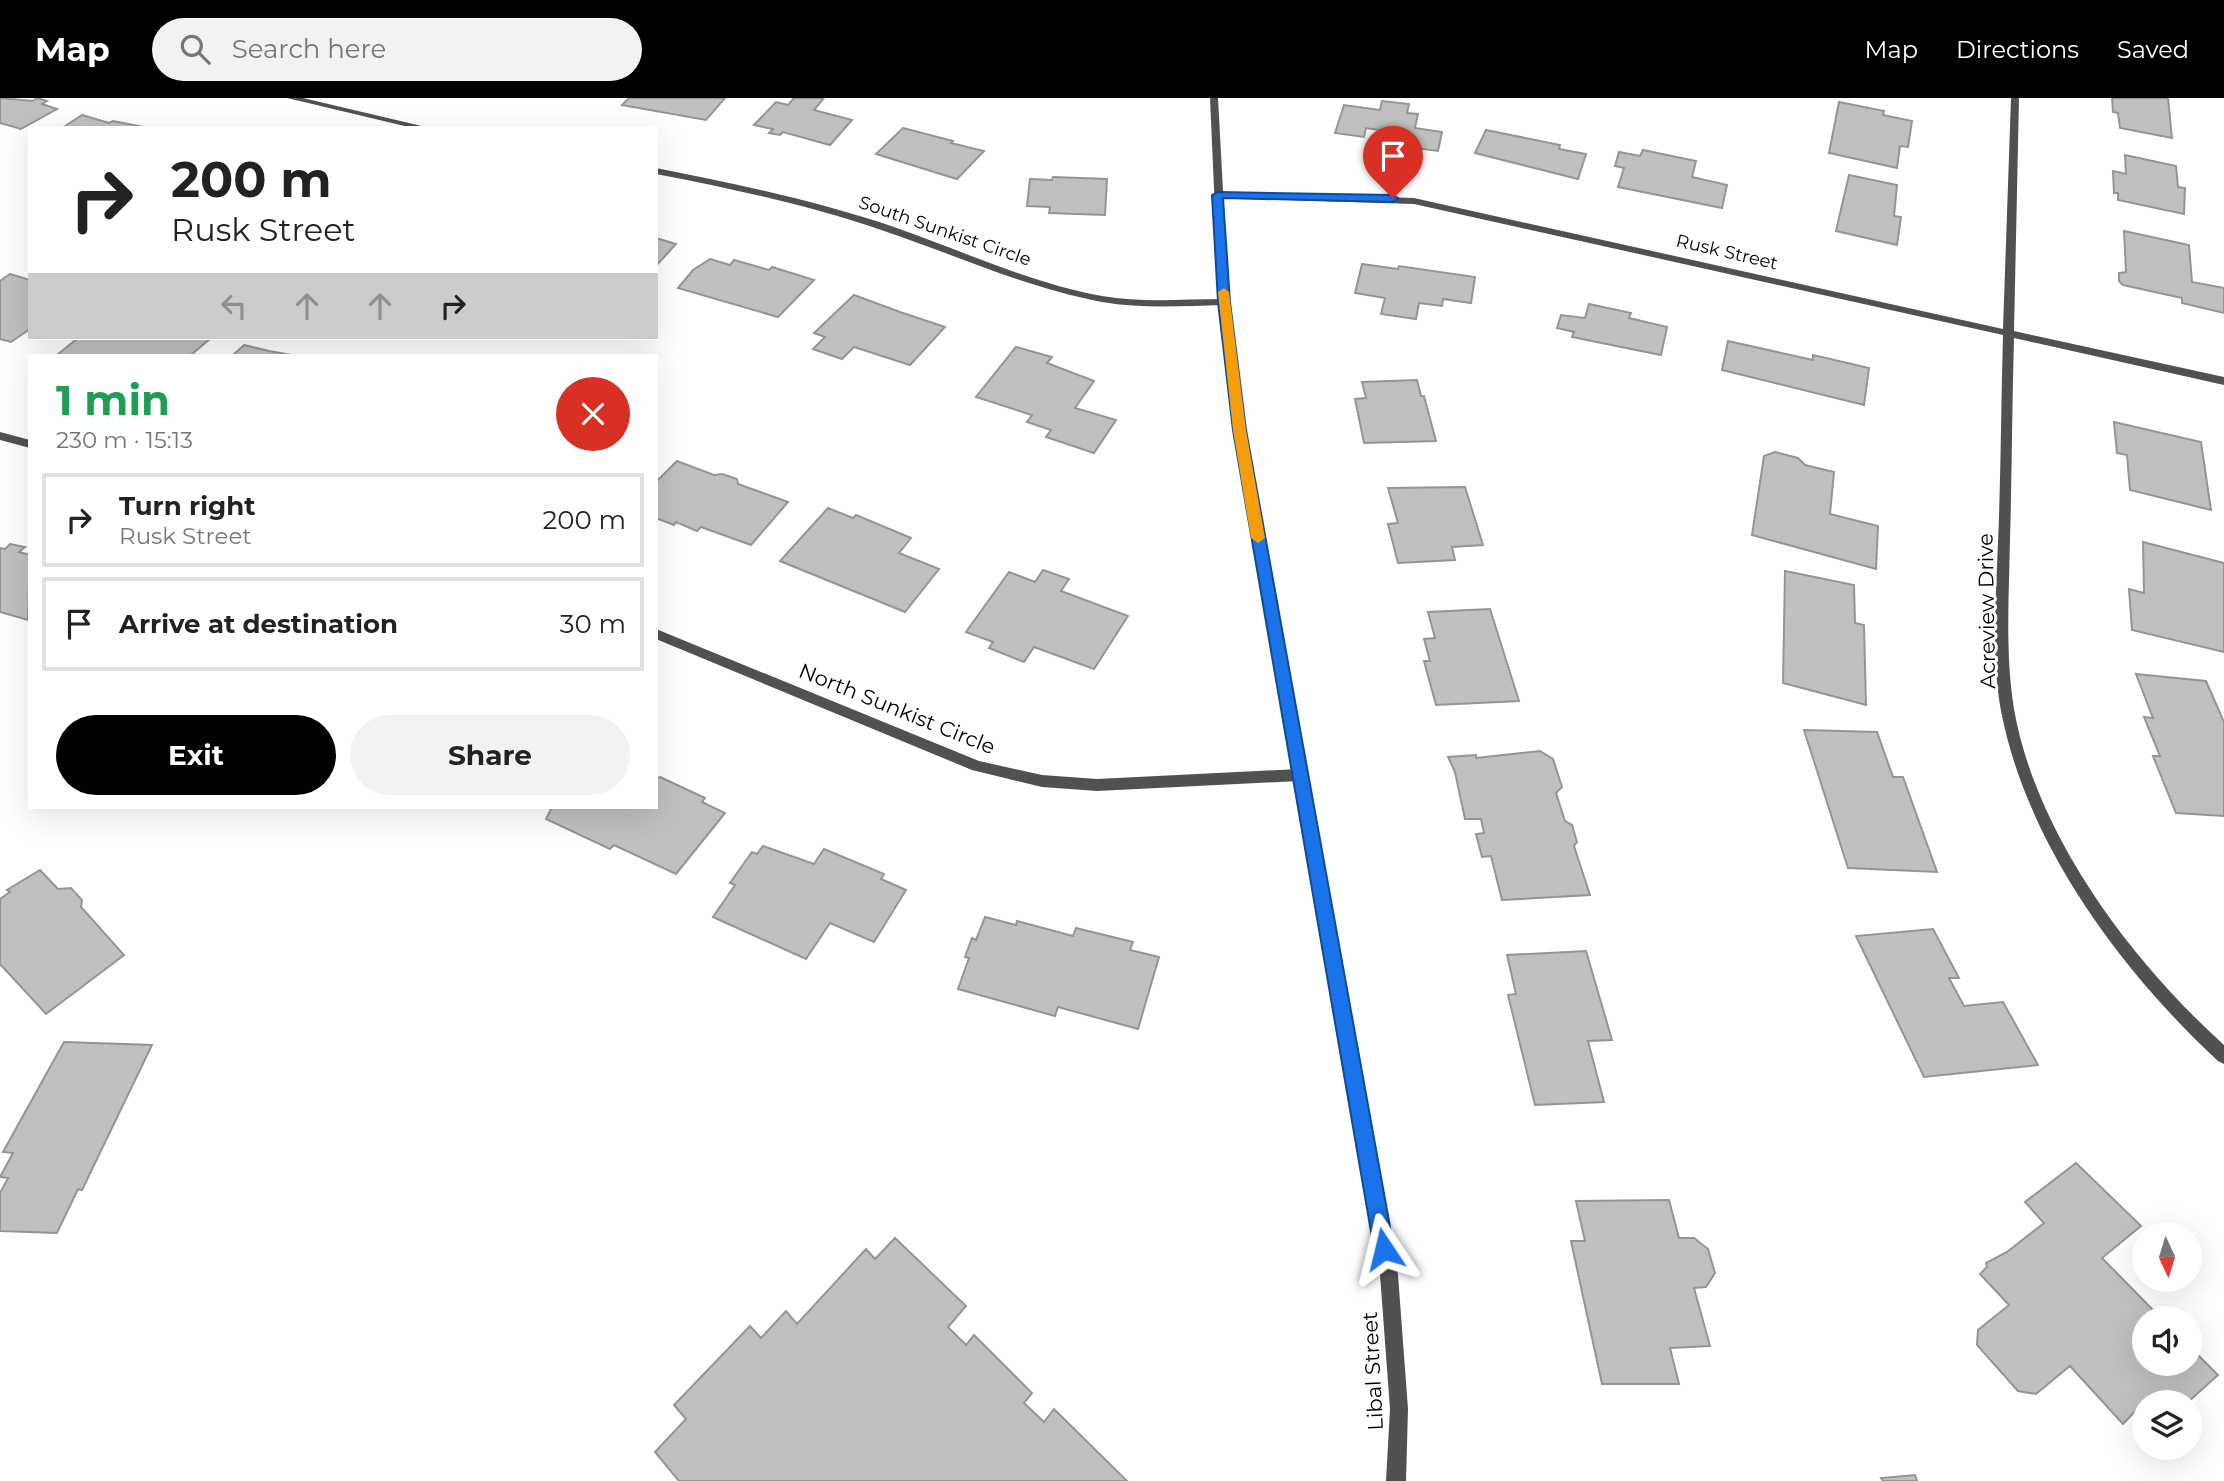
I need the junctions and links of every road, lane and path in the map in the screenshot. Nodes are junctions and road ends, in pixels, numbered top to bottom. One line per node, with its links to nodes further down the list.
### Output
1 (291, 98): 4 (street)
2 (1214, 98): 6 (street, Libal Street)
3 (2015, 98): 8 (street, Acreview Drive)
4 (417, 126)
5 (658, 172): 7 (street, South Sunkist Circle)
6 (1218, 195): 7 (street, Libal Street); 8 (street, Rusk Street)
7 (1224, 302): 13 (street, Libal Street)
8 (2007, 332): 9 (street, Rusk Street); 14 (street, Acreview Drive)
9 (2224, 381)
10 (0, 436): 11 (street)
11 (28, 443)
12 (658, 635): 13 (street, North Sunkist Circle)
13 (1300, 775): 15 (street, Libal Street)
14 (2224, 1056)
15 (1395, 1481)

